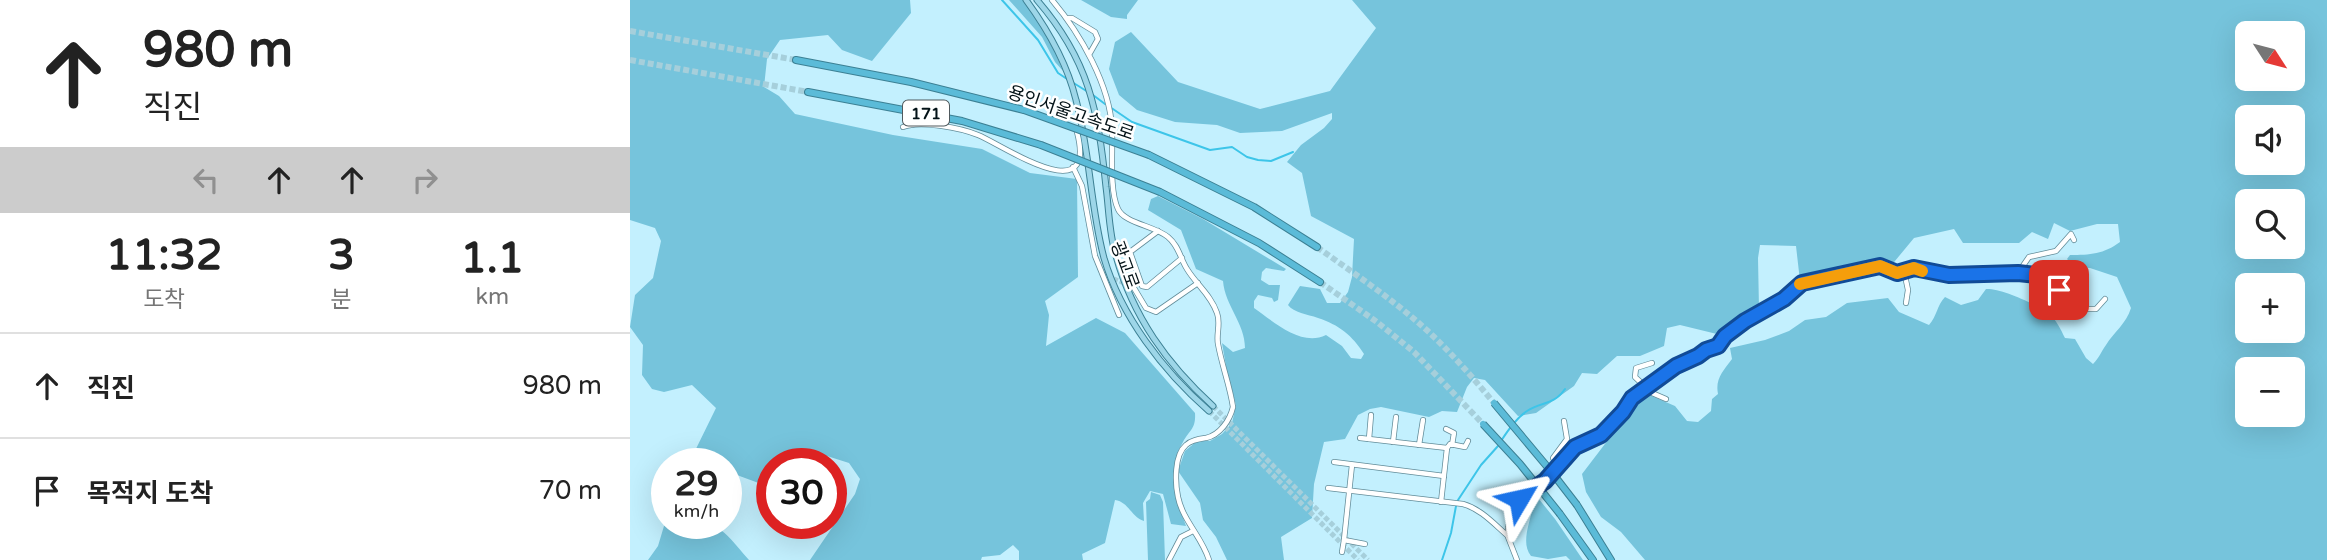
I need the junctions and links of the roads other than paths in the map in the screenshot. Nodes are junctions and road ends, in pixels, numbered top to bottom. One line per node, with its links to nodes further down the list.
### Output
1 (1026, 0): 2 (main road, 광교로)
2 (1037, 0)
3 (1052, 0): 4 (street)
4 (1068, 19): 5 (street); 5 (street)
5 (1090, 54): 11 (street)
6 (796, 60): 13 (highway, 용인서울고속도로 / 171, bridge)
7 (808, 92): 17 (highway, 171, bridge)
8 (903, 127): 10 (street)
9 (1077, 132): 10 (street)
10 (1073, 167): 22 (street)
11 (1158, 230): 14 (street); 14 (street)
12 (2074, 240): 16 (street)
13 (1317, 247)
14 (1182, 258): 18 (street)
15 (1904, 271): 16 (street); 21 (street); 24 (street)
16 (2020, 273): 20 (street)
17 (1320, 282)
18 (1198, 283): 19 (street); 46 (street)
19 (1134, 288)
20 (2105, 299)
21 (1906, 303)
22 (1119, 315)
23 (1652, 363): 24 (street)
24 (1646, 388): 25 (street); 41 (street)
25 (1666, 399)
26 (1493, 403): 55 (highway, bridge)
27 (1371, 415): 34 (street)
28 (1396, 417): 36 (street)
29 (1423, 420): 37 (street)
30 (1564, 421): 41 (street)
31 (1483, 424): 51 (highway, bridge)
32 (1447, 429): 38 (street)
33 (1360, 438): 34 (street)
34 (1369, 439): 36 (street)
35 (1468, 441): 38 (street)
36 (1393, 442): 37 (street)
37 (1419, 445): 38 (street)
38 (1449, 446): 42 (street)
39 (1334, 462): 40 (street)
40 (1352, 465): 42 (street); 44 (street)
41 (1559, 467): 47 (street)
42 (1444, 476): 45 (street)
43 (1328, 488): 44 (street)
44 (1348, 491): 45 (street); 48 (street)
45 (1441, 502): 47 (street)
46 (1193, 531): 52 (street); 53 (street)
47 (1508, 537): 54 (street)
48 (1344, 540): 49 (street); 50 (street)
49 (1365, 544)
50 (1342, 552)
51 (1591, 558)
52 (1169, 560)
53 (1209, 560)
54 (1517, 560)
55 (1612, 560)

